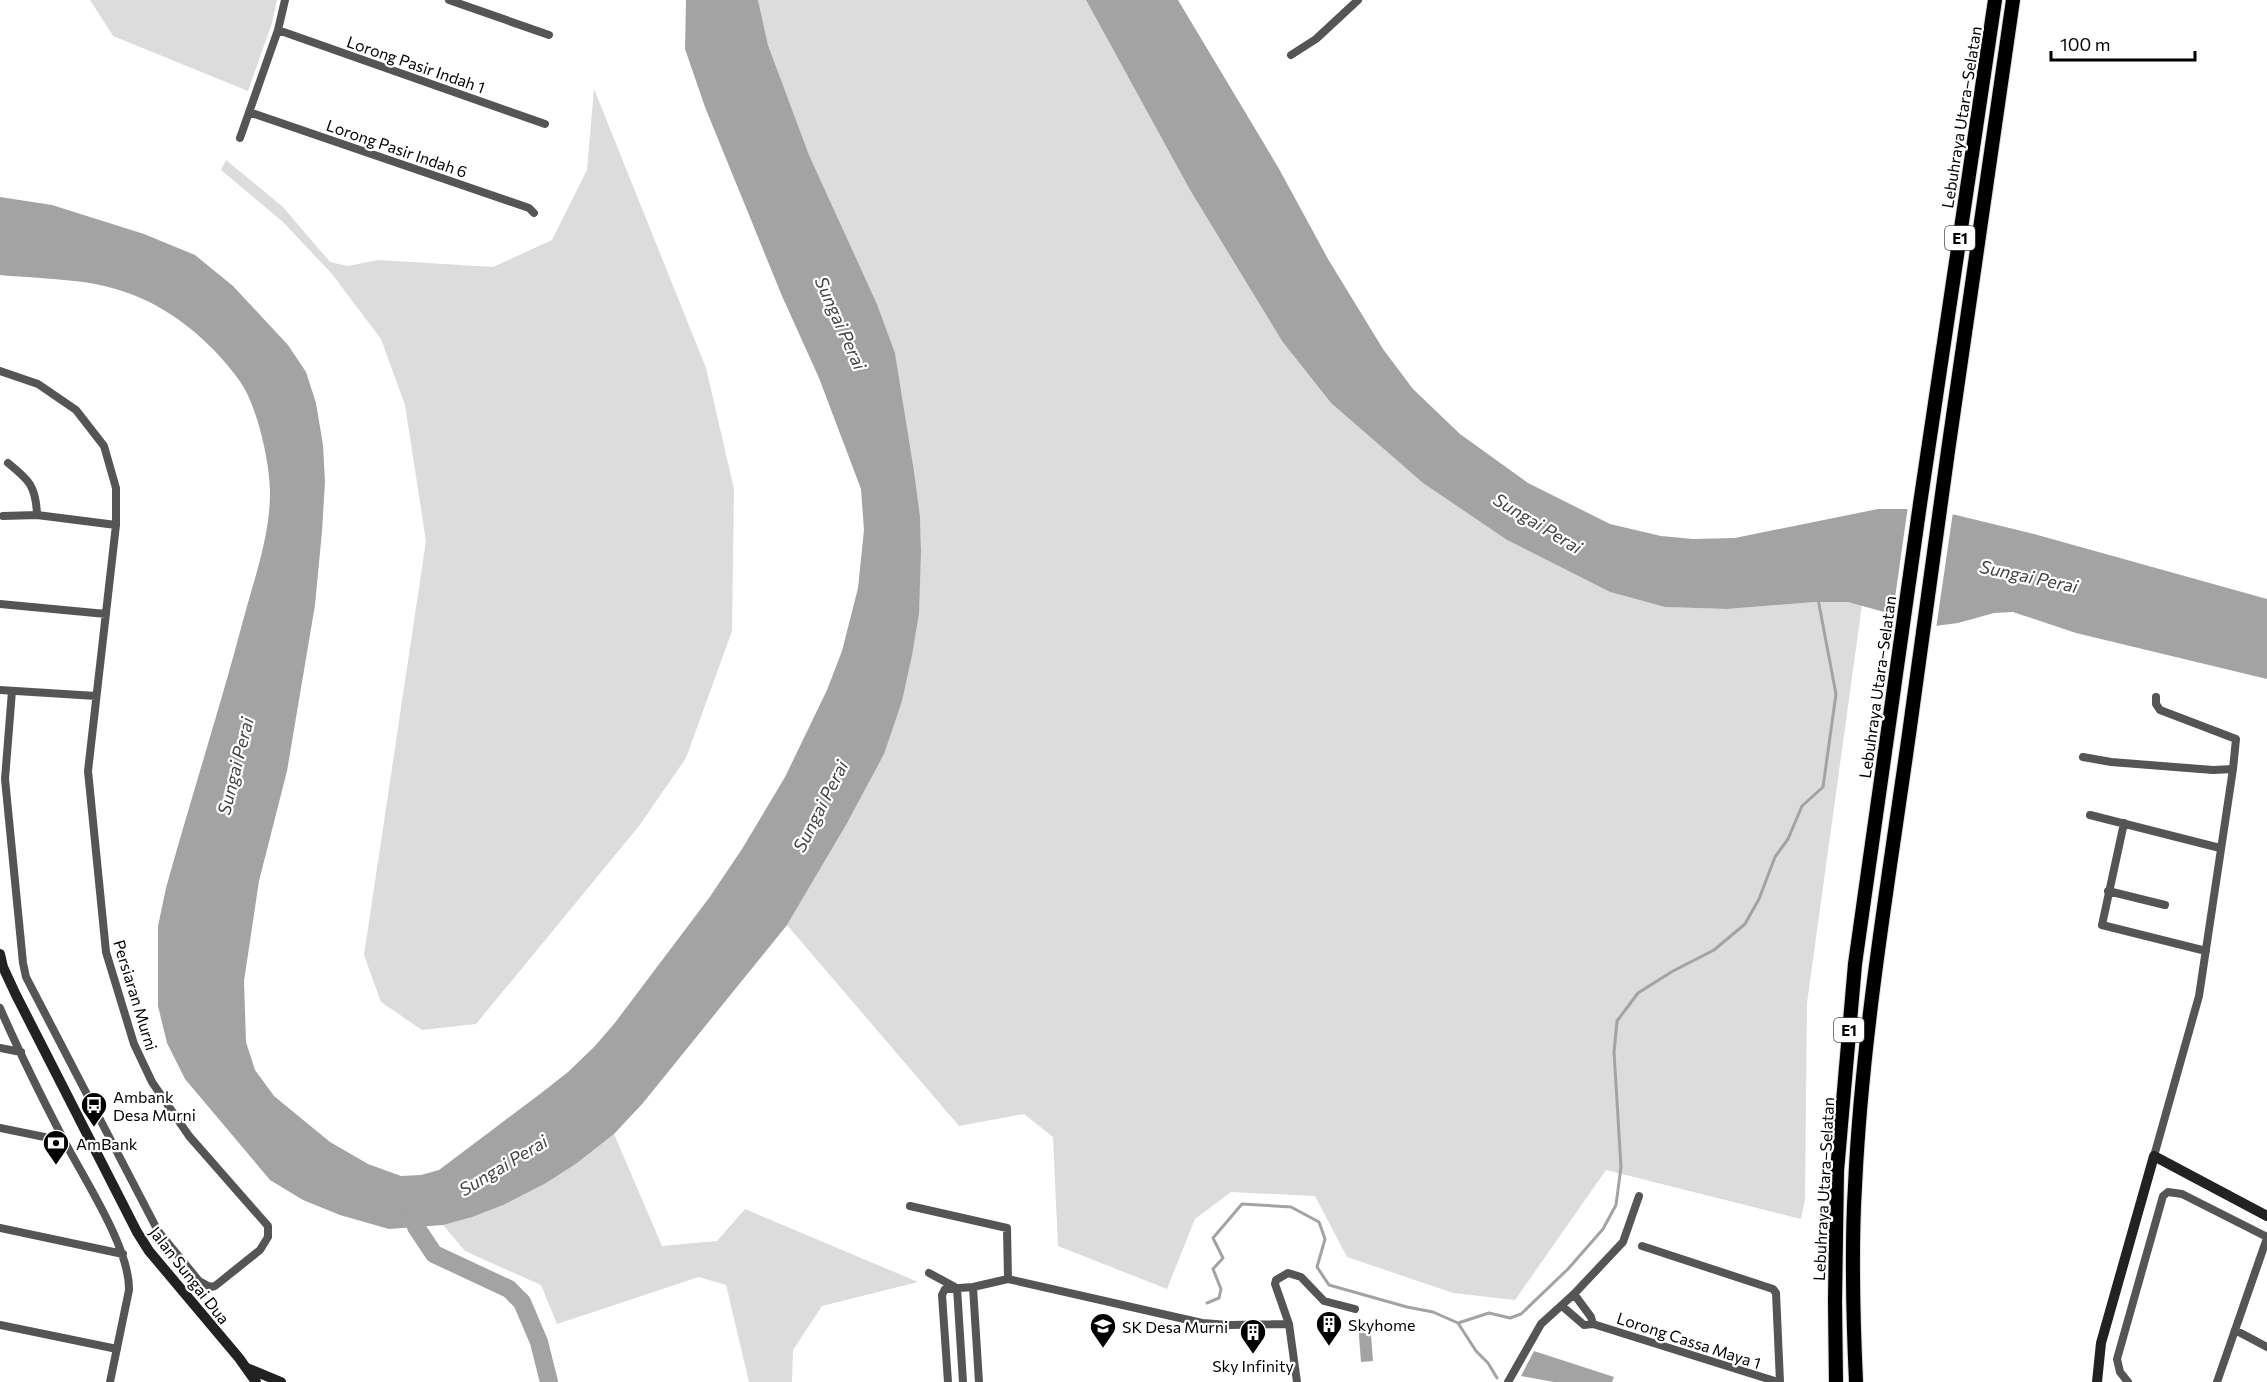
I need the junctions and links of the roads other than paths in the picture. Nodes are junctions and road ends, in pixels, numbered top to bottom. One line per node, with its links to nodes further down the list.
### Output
1 (285, 0): 7 (street)
2 (449, 0): 8 (street)
3 (1358, 0): 10 (street)
4 (1990, 0): 9 (highway)
5 (1995, 0): 9 (highway, Lebuhraya Utara–Selatan / E1)
6 (2013, 0): 75 (highway, Lebuhraya Utara–Selatan / E1)
7 (278, 30): 11 (street); 12 (street, Lorong Pasir Indah 1)
8 (549, 35)
9 (1989, 45): 74 (highway, Lebuhraya Utara–Selatan / E1)
10 (1291, 55)
11 (249, 112): 13 (street); 14 (street, Lorong Pasir Indah 6)
12 (545, 124)
13 (240, 138)
14 (534, 213)
15 (0, 371): 19 (street, Persiaran Murni)
16 (8, 463): 17 (street)
17 (37, 515): 18 (street); 19 (street)
18 (3, 516)
19 (116, 525): 21 (street, Persiaran Murni)
20 (0, 604): 21 (street)
21 (106, 614): 24 (street, Persiaran Murni)
22 (0, 690): 23 (street)
23 (12, 691): 24 (street); 35 (street, Persiaran Murni)
24 (96, 696): 36 (street, Persiaran Murni)
25 (2156, 698): 27 (street)
26 (2083, 757): 27 (street)
27 (2233, 769): 30 (street)
28 (2090, 815): 29 (street)
29 (2124, 823): 30 (street); 31 (street)
30 (2220, 848): 33 (street)
31 (2109, 891): 32 (street); 33 (street)
32 (2165, 905)
33 (2206, 951): 43 (street)
34 (0, 954): 37 (main road, Jalan Sungai Dua)
35 (26, 977): 36 (street, Persiaran Murni); 37 (street)
36 (31, 987): 37 (street)
37 (13, 990): 64 (main road, Jalan Sungai Dua)
38 (0, 1008): 40 (street)
39 (0, 1048): 40 (street)
40 (21, 1052): 42 (street)
41 (0, 1128): 42 (street)
42 (64, 1141): 50 (street)
43 (2154, 1156): 46 (main road); 76 (main road)
44 (1639, 1196): 55 (street)
45 (910, 1206): 52 (street)
46 (2267, 1216)
47 (0, 1228): 50 (street)
48 (2267, 1237): 61 (street); 77 (street)
49 (1642, 1246): 73 (street)
50 (123, 1254): 63 (street)
51 (929, 1274): 54 (street)
52 (1008, 1279): 53 (street); 58 (street)
53 (973, 1287): 54 (street); 70 (street)
54 (957, 1288): 68 (street); 69 (street)
55 (1574, 1294): 56 (street); 59 (street, Lorong Cassa Maya 1)
56 (1562, 1306): 59 (street, Lorong Cassa Maya 1); 72 (street)
57 (1355, 1309): 58 (street)
58 (1289, 1324): 71 (street)
59 (1593, 1324): 73 (street, Lorong Cassa Maya 1)
60 (0, 1325): 63 (street)
61 (2235, 1330): 62 (street); 78 (street)
62 (2267, 1347)
63 (117, 1349): 65 (street)
64 (247, 1367): 66 (main road, Jalan Sungai Dua); 67 (main road)
65 (110, 1382)
66 (256, 1382)
67 (280, 1382)
68 (948, 1382)
69 (963, 1382)
70 (979, 1382)
71 (1297, 1382)
72 (1508, 1382)
73 (1779, 1382)
74 (1836, 1382)
75 (1856, 1382)
76 (2097, 1382)
77 (2127, 1382)
78 (2217, 1382)

